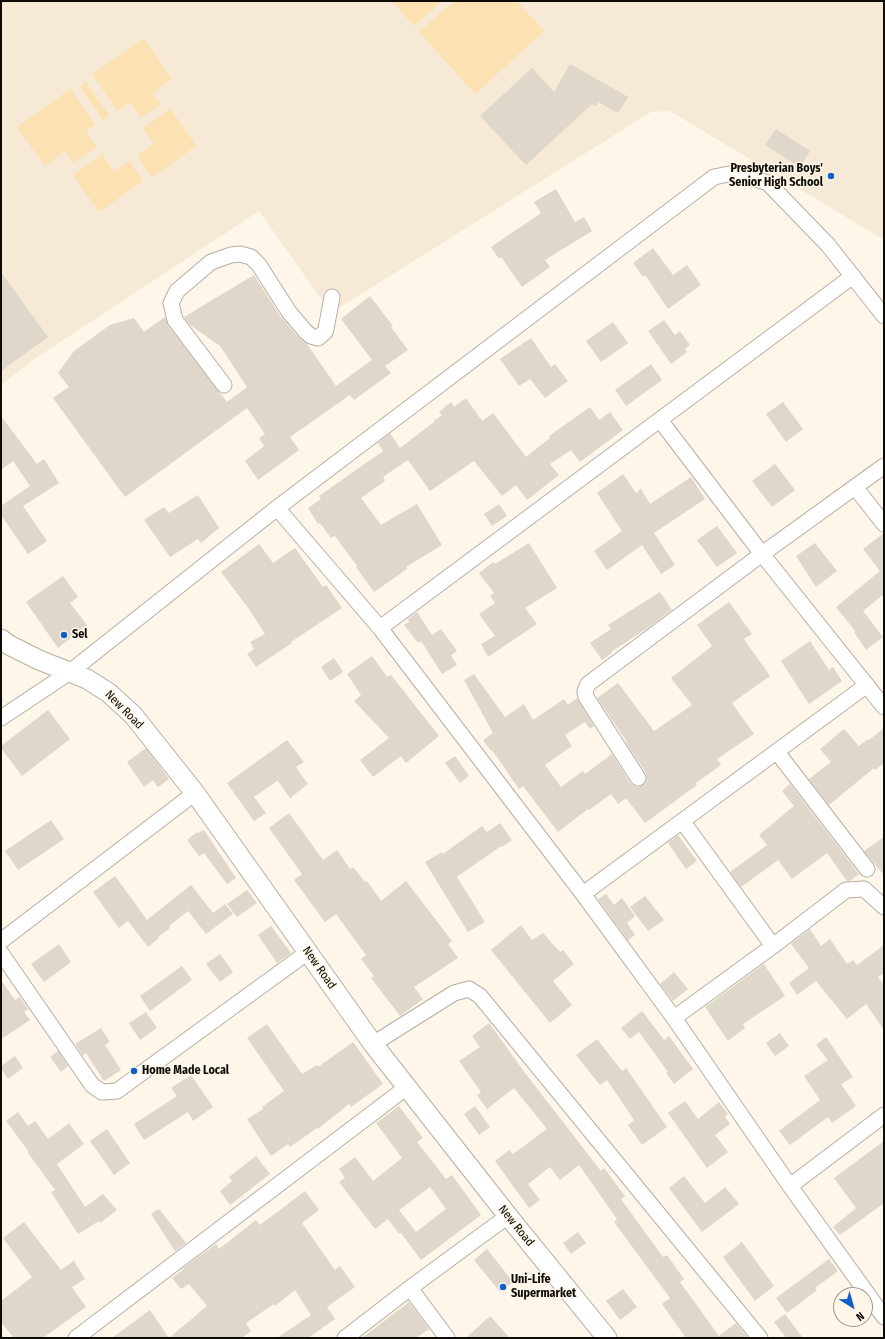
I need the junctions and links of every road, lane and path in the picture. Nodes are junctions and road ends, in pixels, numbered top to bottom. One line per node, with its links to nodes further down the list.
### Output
1 (853, 276): 3 (street); 5 (street); 8 (street)
2 (332, 297): 4 (street)
3 (884, 316)
4 (224, 385)
5 (660, 420): 10 (street); 11 (street)
6 (884, 466): 7 (street)
7 (855, 488): 9 (street); 10 (street)
8 (277, 508): 11 (street); 13 (street)
9 (884, 524)
10 (762, 554): 14 (street); 18 (street)
11 (380, 628): 22 (street)
12 (1, 639): 13 (street, New Road)
13 (70, 672): 16 (street); 19 (street, New Road)
14 (867, 685): 15 (street); 17 (street)
15 (884, 707)
16 (1, 718)
17 (777, 752): 20 (street); 21 (street)
18 (638, 778)
19 (195, 793): 24 (street); 26 (street, New Road)
20 (683, 822): 22 (street); 25 (street)
21 (867, 869)
22 (583, 894): 28 (street)
23 (884, 907): 25 (street)
24 (1, 941)
25 (774, 946): 28 (street)
26 (308, 952): 27 (street); 29 (street, New Road)
27 (1, 954)
28 (674, 1018): 32 (street)
29 (374, 1044): 30 (street, New Road); 40 (street)
30 (406, 1087): 33 (street, New Road); 36 (street)
31 (884, 1115): 32 (street)
32 (790, 1186): 35 (street)
33 (508, 1216): 34 (street); 39 (street, New Road)
34 (410, 1288): 37 (street); 38 (street)
35 (884, 1317)
36 (76, 1338)
37 (345, 1338)
38 (447, 1338)
39 (606, 1338)
40 (760, 1338)

